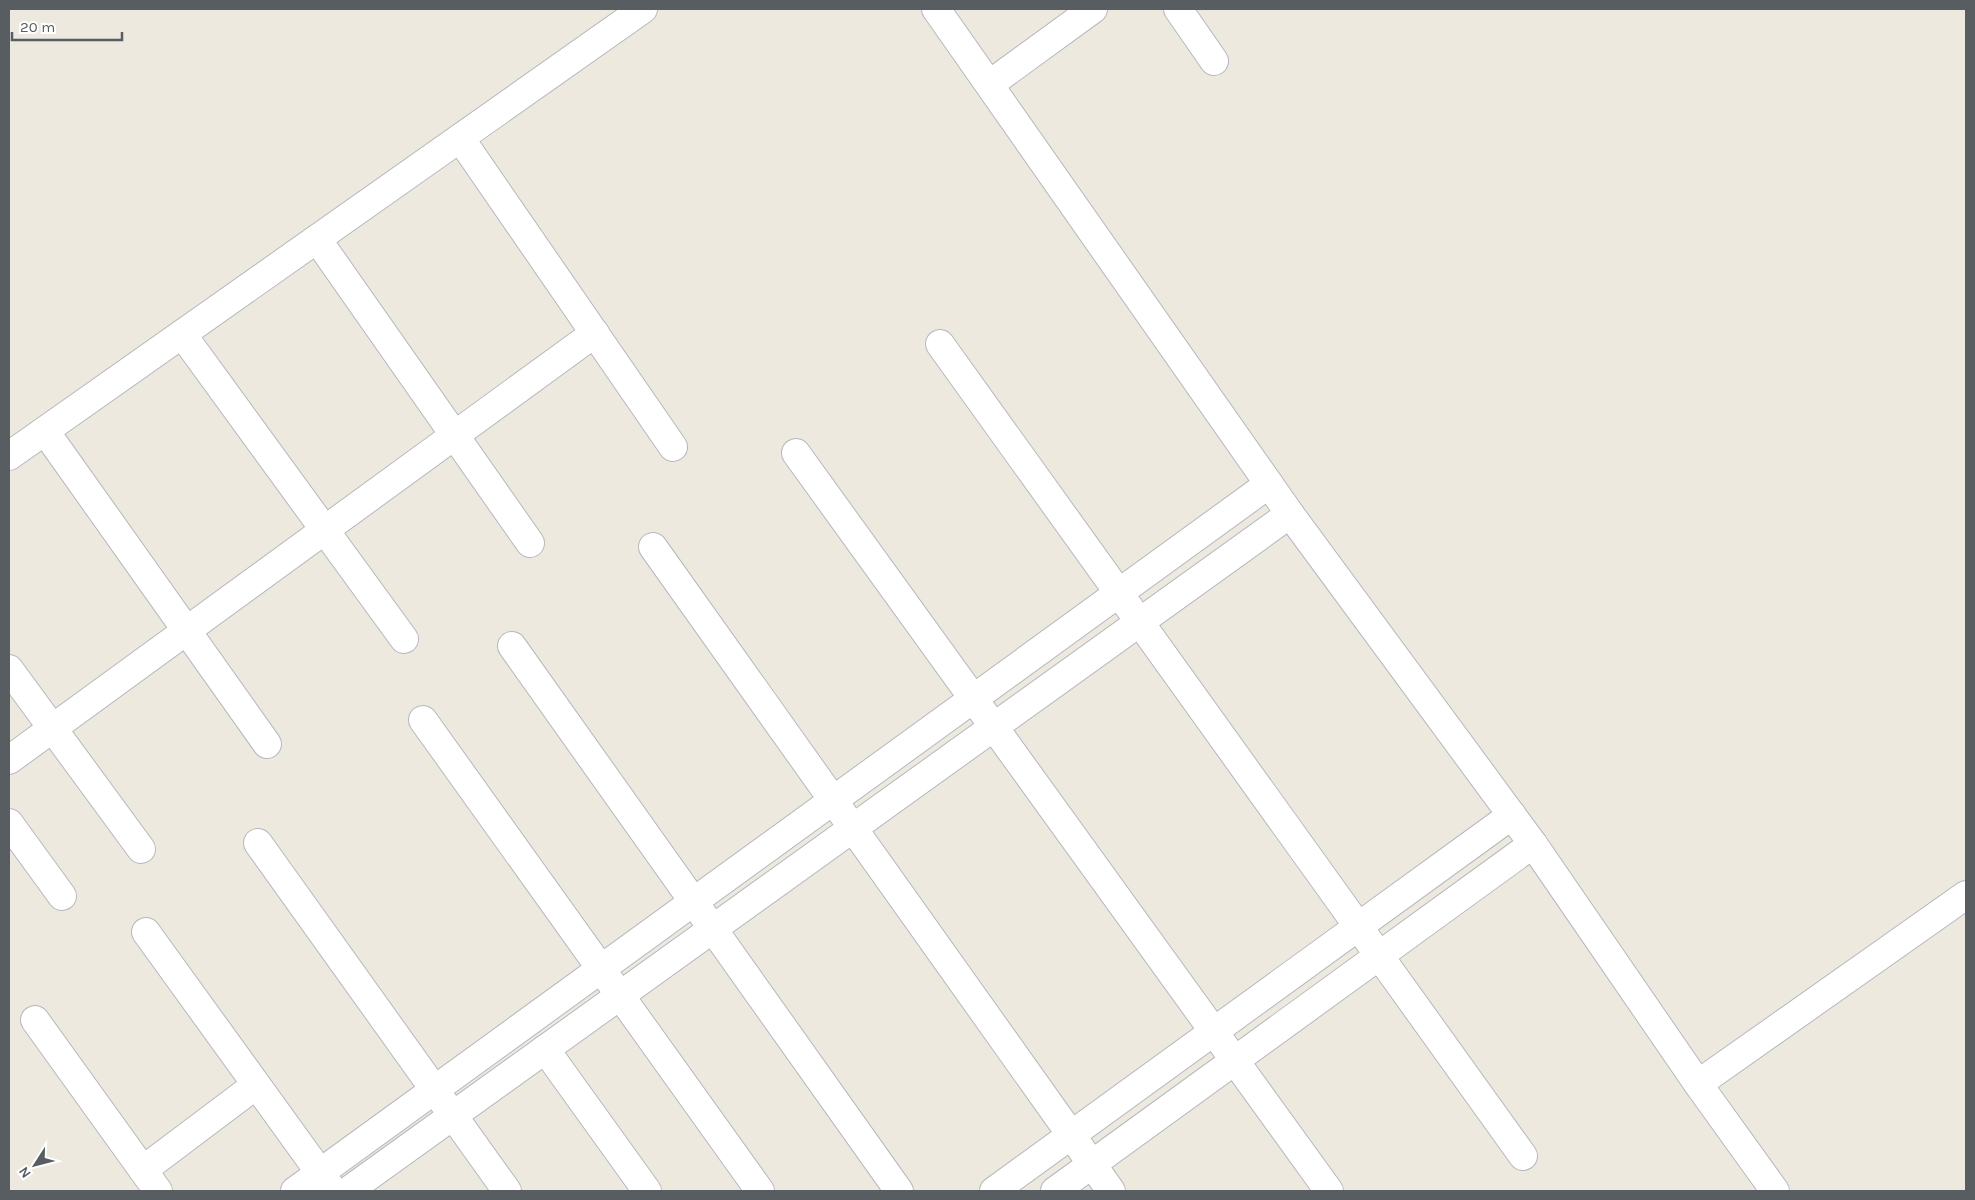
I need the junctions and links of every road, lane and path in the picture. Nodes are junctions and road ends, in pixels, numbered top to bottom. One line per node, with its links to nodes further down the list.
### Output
1 (643, 9): 7 (street)
2 (936, 9): 6 (street)
3 (1094, 9): 6 (street)
4 (1178, 9): 5 (street)
5 (1214, 61)
6 (990, 84): 17 (street)
7 (460, 138): 8 (street); 9 (street)
8 (317, 239): 10 (street); 13 (street)
9 (595, 333): 13 (street); 14 (street)
10 (182, 334): 12 (street); 19 (street)
11 (940, 344): 22 (street)
12 (45, 431): 16 (street); 24 (street)
13 (454, 436): 19 (street); 20 (street)
14 (673, 446)
15 (796, 452): 28 (street)
16 (9, 456)
17 (1269, 484): 18 (street); 22 (street)
18 (1290, 514): 23 (street); 35 (street)
19 (325, 530): 24 (street); 25 (street)
20 (530, 544)
21 (653, 547): 34 (street)
22 (1119, 594): 23 (street); 28 (street)
23 (1139, 622): 30 (street); 44 (street)
24 (186, 630): 31 (street); 32 (street)
25 (404, 638)
26 (512, 646): 43 (street)
27 (9, 669): 31 (street)
28 (974, 699): 30 (street); 34 (street)
29 (423, 720): 48 (street)
30 (994, 727): 37 (street); 51 (street)
31 (52, 728): 33 (street); 40 (street)
32 (267, 744)
33 (9, 760)
34 (834, 801): 37 (street); 43 (street)
35 (1512, 815): 39 (street); 44 (street)
36 (9, 823): 42 (street)
37 (853, 828): 45 (street); 58 (street)
38 (258, 843): 56 (street)
39 (1533, 844): 47 (street); 54 (street)
40 (141, 849)
41 (1966, 895): 54 (street)
42 (62, 896)
43 (693, 902): 45 (street); 48 (street)
44 (1358, 927): 47 (street); 51 (street)
45 (713, 929): 49 (street); 68 (street)
46 (146, 932): 55 (street)
47 (1379, 956): 53 (street); 59 (street)
48 (601, 969): 49 (street); 56 (street)
49 (620, 996): 52 (street); 67 (street)
50 (35, 1020): 61 (street)
51 (1214, 1032): 53 (street); 58 (street)
52 (545, 1049): 57 (street); 66 (street)
53 (1235, 1060): 60 (street); 72 (street)
54 (1698, 1084): 73 (street)
55 (256, 1085): 61 (street); 62 (street)
56 (435, 1090): 57 (street); 62 (street)
57 (453, 1116): 64 (street); 65 (street)
58 (1071, 1135): 60 (street); 69 (street)
59 (1523, 1156)
60 (1092, 1164): 70 (street); 71 (street)
61 (150, 1180)
62 (327, 1182): 63 (street)
63 (295, 1191)
64 (348, 1191)
65 (508, 1191)
66 (647, 1191)
67 (760, 1191)
68 (899, 1191)
69 (994, 1191)
70 (1055, 1191)
71 (1111, 1191)
72 (1329, 1191)
73 (1774, 1191)

